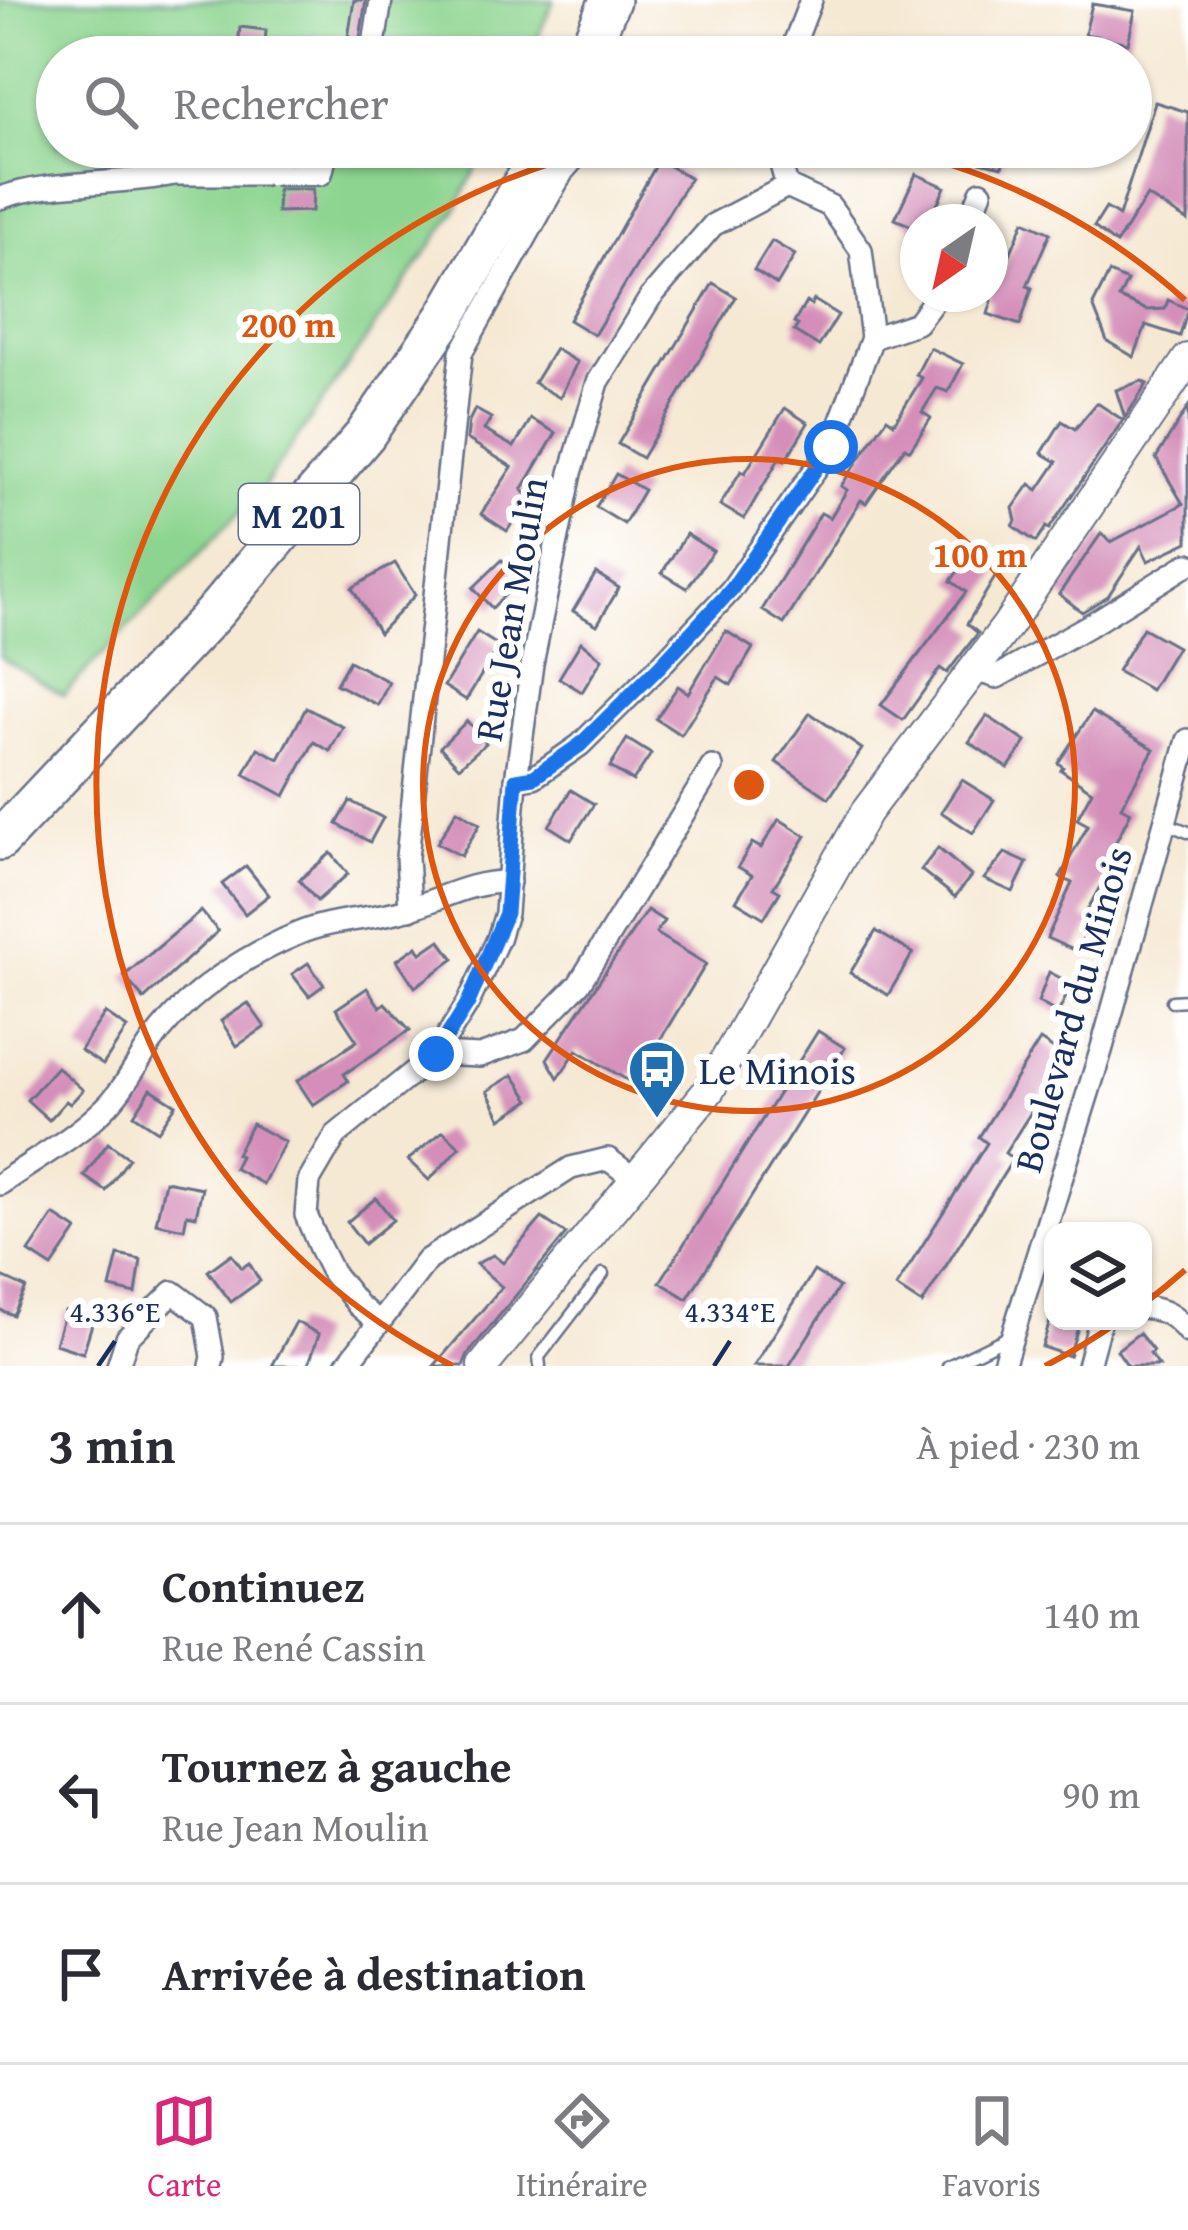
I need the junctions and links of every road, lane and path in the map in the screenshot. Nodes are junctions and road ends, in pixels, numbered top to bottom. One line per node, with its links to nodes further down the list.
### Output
1 (380, 0): 5 (street)
2 (587, 0): 6 (highway)
3 (610, 0): 7 (highway)
4 (811, 0): 8 (street)
5 (376, 36)
6 (572, 36)
7 (595, 36)
8 (797, 36)
9 (174, 168): 15 (street)
10 (323, 168): 15 (street)
11 (508, 168): 28 (highway, M 201)
12 (532, 168): 31 (highway, M 201)
13 (566, 168): 33 (street)
14 (782, 168): 16 (street)
15 (174, 174): 18 (street)
16 (787, 186): 21 (street); 27 (street, Rue Jean Moulin)
17 (982, 192): 19 (street)
18 (0, 198)
19 (977, 204)
20 (925, 312): 21 (street)
21 (872, 338): 27 (street)
22 (1186, 364): 24 (main road)
23 (1188, 564): 24 (street)
24 (974, 670): 37 (main road)
25 (1188, 740): 29 (street, Boulevard du Minois)
26 (712, 766): 36 (street)
27 (516, 780): 32 (street, Rue Jean Moulin)
28 (0, 803)
29 (1162, 822): 30 (lane); 44 (street, Boulevard du Minois)
30 (1188, 832)
31 (0, 840)
32 (509, 882): 33 (street); 36 (street, Rue Jean Moulin)
33 (410, 909): 38 (street)
34 (1188, 1000): 35 (lane)
35 (1172, 1001)
36 (436, 1054): 41 (street, Rue Jean Moulin)
37 (636, 1180): 41 (street); 48 (main road)
38 (0, 1184)
39 (603, 1274): 49 (lane)
40 (1152, 1308): 43 (street)
41 (378, 1322): 47 (street)
42 (1098, 1330): 52 (street)
43 (1188, 1332)
44 (1013, 1334): 50 (lane); 51 (street, Boulevard du Minois)
45 (118, 1366): 46 (street)
46 (211, 1366)
47 (346, 1366)
48 (483, 1366)
49 (540, 1366)
50 (948, 1366)
51 (1003, 1366)
52 (1088, 1366)

